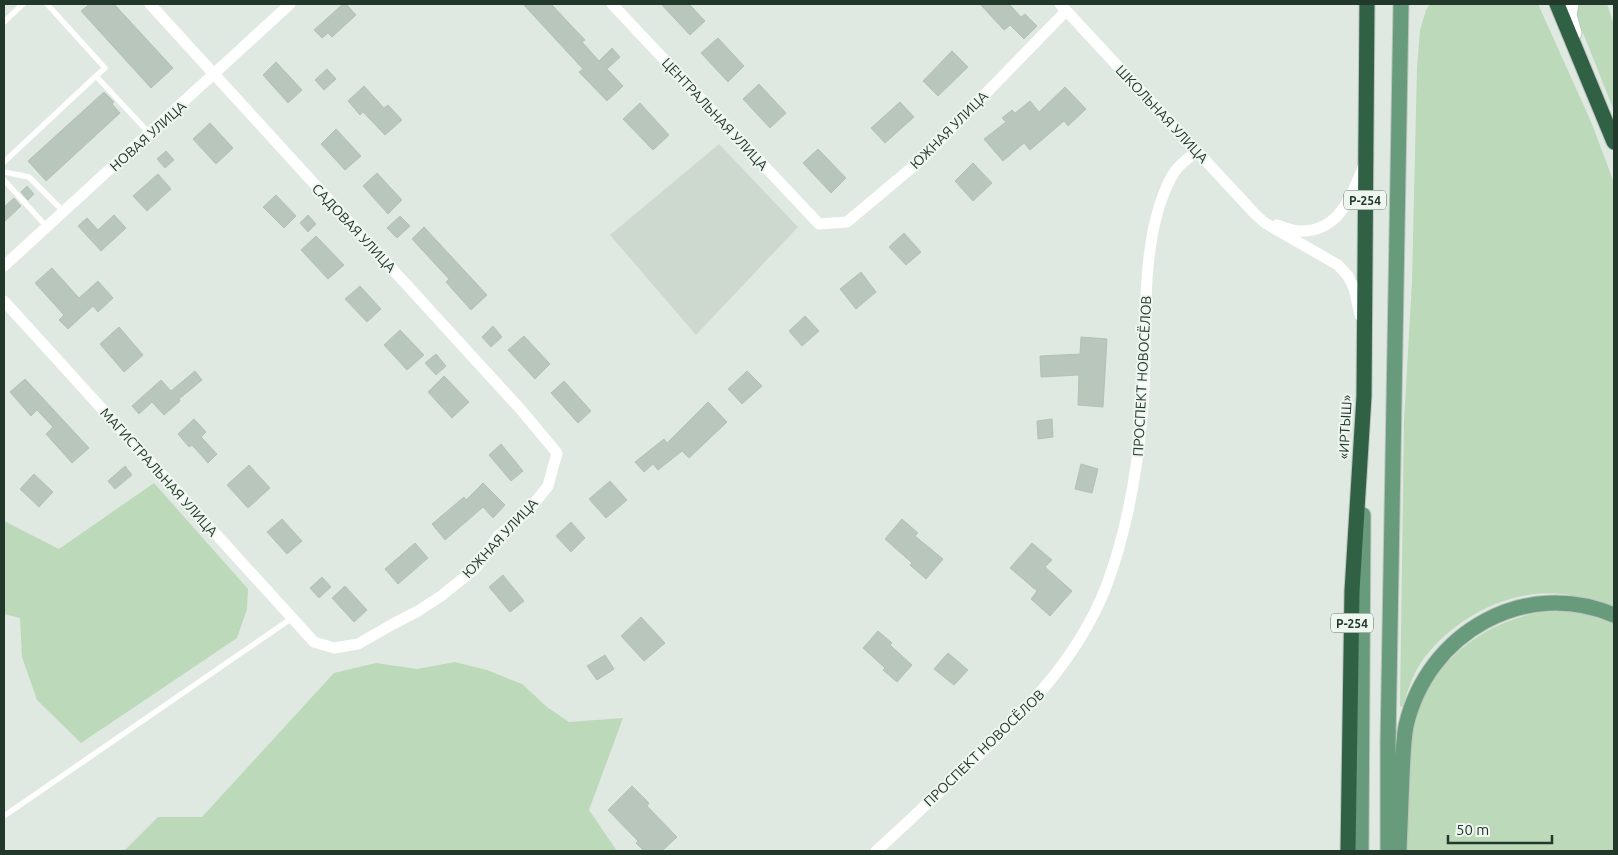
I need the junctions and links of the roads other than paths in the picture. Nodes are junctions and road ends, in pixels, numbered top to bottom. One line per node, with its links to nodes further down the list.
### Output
1 (23, 4): 11 (lane)
2 (47, 4): 13 (lane)
3 (150, 4): 12 (street, САДОВАЯ УЛИЦА)
4 (290, 4): 12 (street, НОВАЯ УЛИЦА)
5 (612, 4): 24 (street, ЦЕНТРАЛЬНАЯ УЛИЦА)
6 (1367, 4): 18 (highway, «ИРТЫШ» / Р-254)
7 (1401, 4): 38 (main road)
8 (1557, 4): 16 (highway)
9 (1570, 4): 14 (main road)
10 (1063, 7): 17 (street, ШКОЛЬНАЯ УЛИЦА); 24 (street, ЮЖНАЯ УЛИЦА)
11 (4, 22)
12 (213, 75): 15 (street, НОВАЯ УЛИЦА); 30 (street, САДОВАЯ УЛИЦА)
13 (96, 76): 15 (lane); 19 (lane)
14 (1614, 129)
15 (150, 134): 22 (street, НОВАЯ УЛИЦА)
16 (1614, 142)
17 (1197, 151): 23 (street, ШКОЛЬНАЯ УЛИЦА); 35 (street, ПРОСПЕКТ НОВОСЁЛОВ)
18 (1365, 161): 23 (street); 28 (highway, «ИРТЫШ» / Р-254)
19 (4, 162)
20 (4, 172): 22 (lane)
21 (4, 180): 25 (lane)
22 (64, 212): 25 (street, НОВАЯ УЛИЦА)
23 (1266, 223): 28 (street, ШКОЛЬНАЯ УЛИЦА)
24 (819, 224)
25 (47, 227): 26 (street, НОВАЯ УЛИЦА)
26 (4, 266)
27 (4, 301): 32 (street, МАГИСТРАЛЬНАЯ УЛИЦА)
28 (1364, 333): 29 (highway, «ИРТЫШ» / Р-254)
29 (1364, 396): 36 (highway, «ИРТЫШ» / Р-254); 37 (main road)
30 (557, 453): 33 (street, ЮЖНАЯ УЛИЦА)
31 (1614, 615): 39 (main road)
32 (292, 618): 33 (street, МАГИСТРАЛЬНАЯ УЛИЦА); 34 (lane)
33 (314, 642)
34 (4, 816)
35 (876, 851)
36 (1348, 851)
37 (1361, 851)
38 (1388, 851)
39 (1399, 851)

